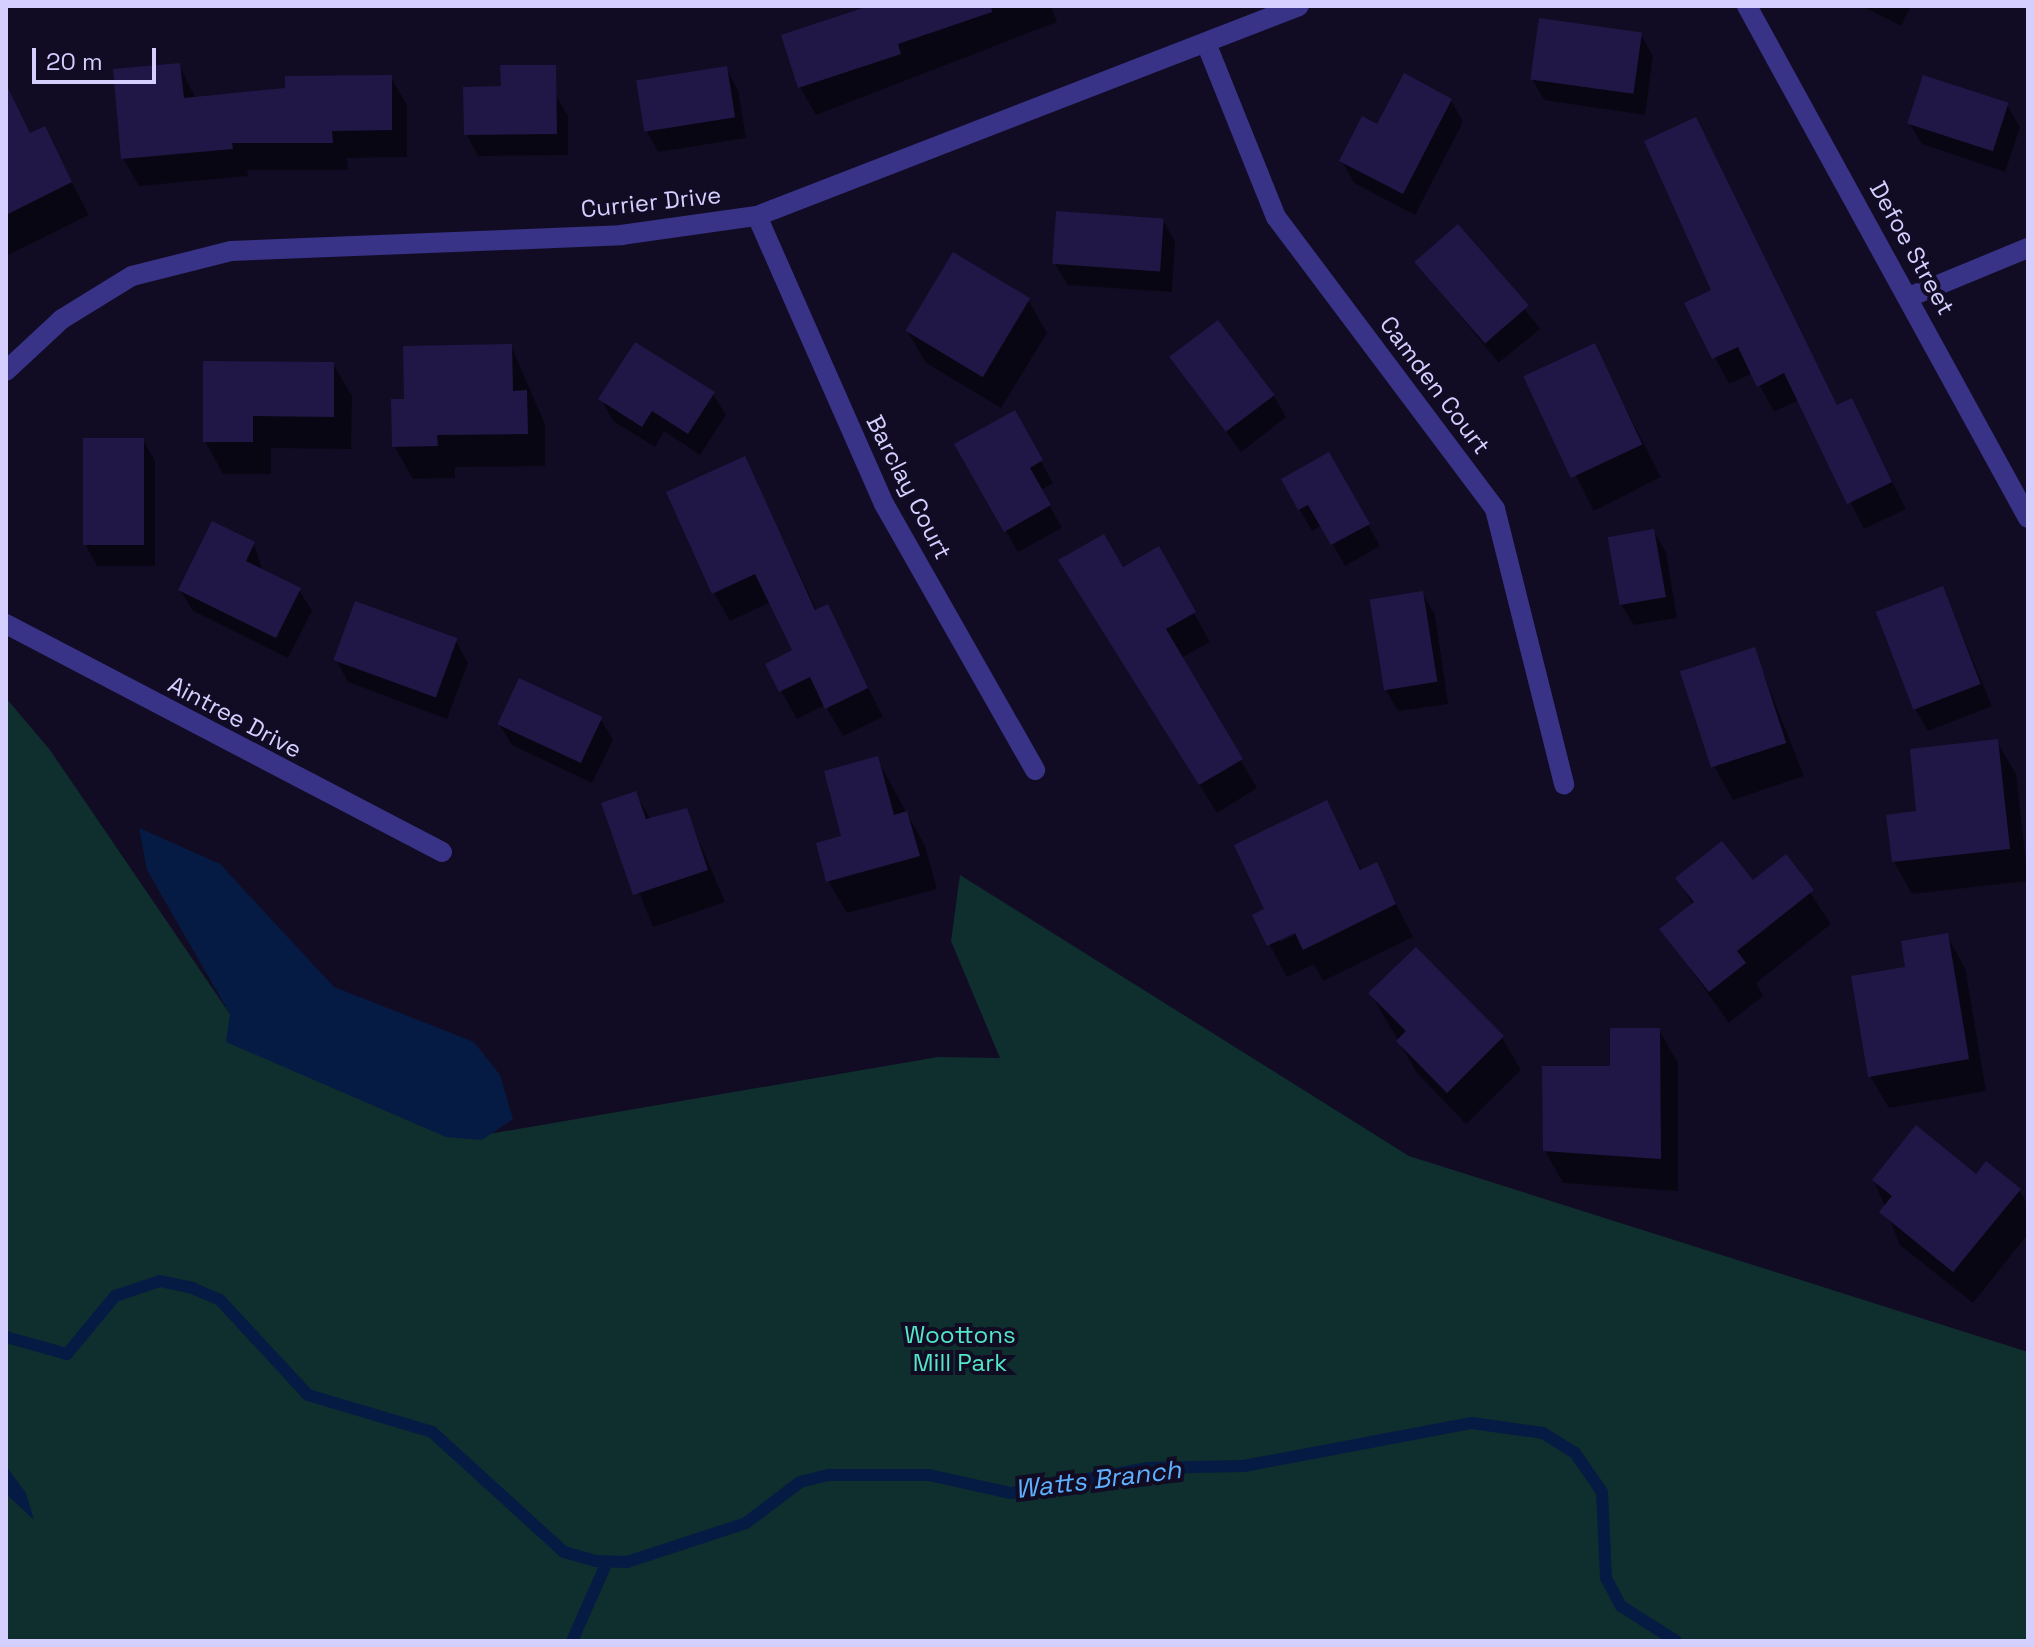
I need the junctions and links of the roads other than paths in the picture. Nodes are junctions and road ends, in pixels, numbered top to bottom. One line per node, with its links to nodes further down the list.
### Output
1 (1299, 6): 3 (street, Currier Drive)
2 (1747, 6): 6 (street, Defoe Street)
3 (1206, 43): 4 (street, Currier Drive); 11 (street, Camden Court)
4 (757, 216): 7 (street, Currier Drive); 10 (street, Barclay Court)
5 (2028, 248): 6 (street)
6 (1909, 297): 8 (street, Defoe Street)
7 (6, 371)
8 (2028, 518)
9 (6, 624): 12 (street, Aintree Drive)
10 (1035, 770)
11 (1564, 784)
12 (442, 852)

